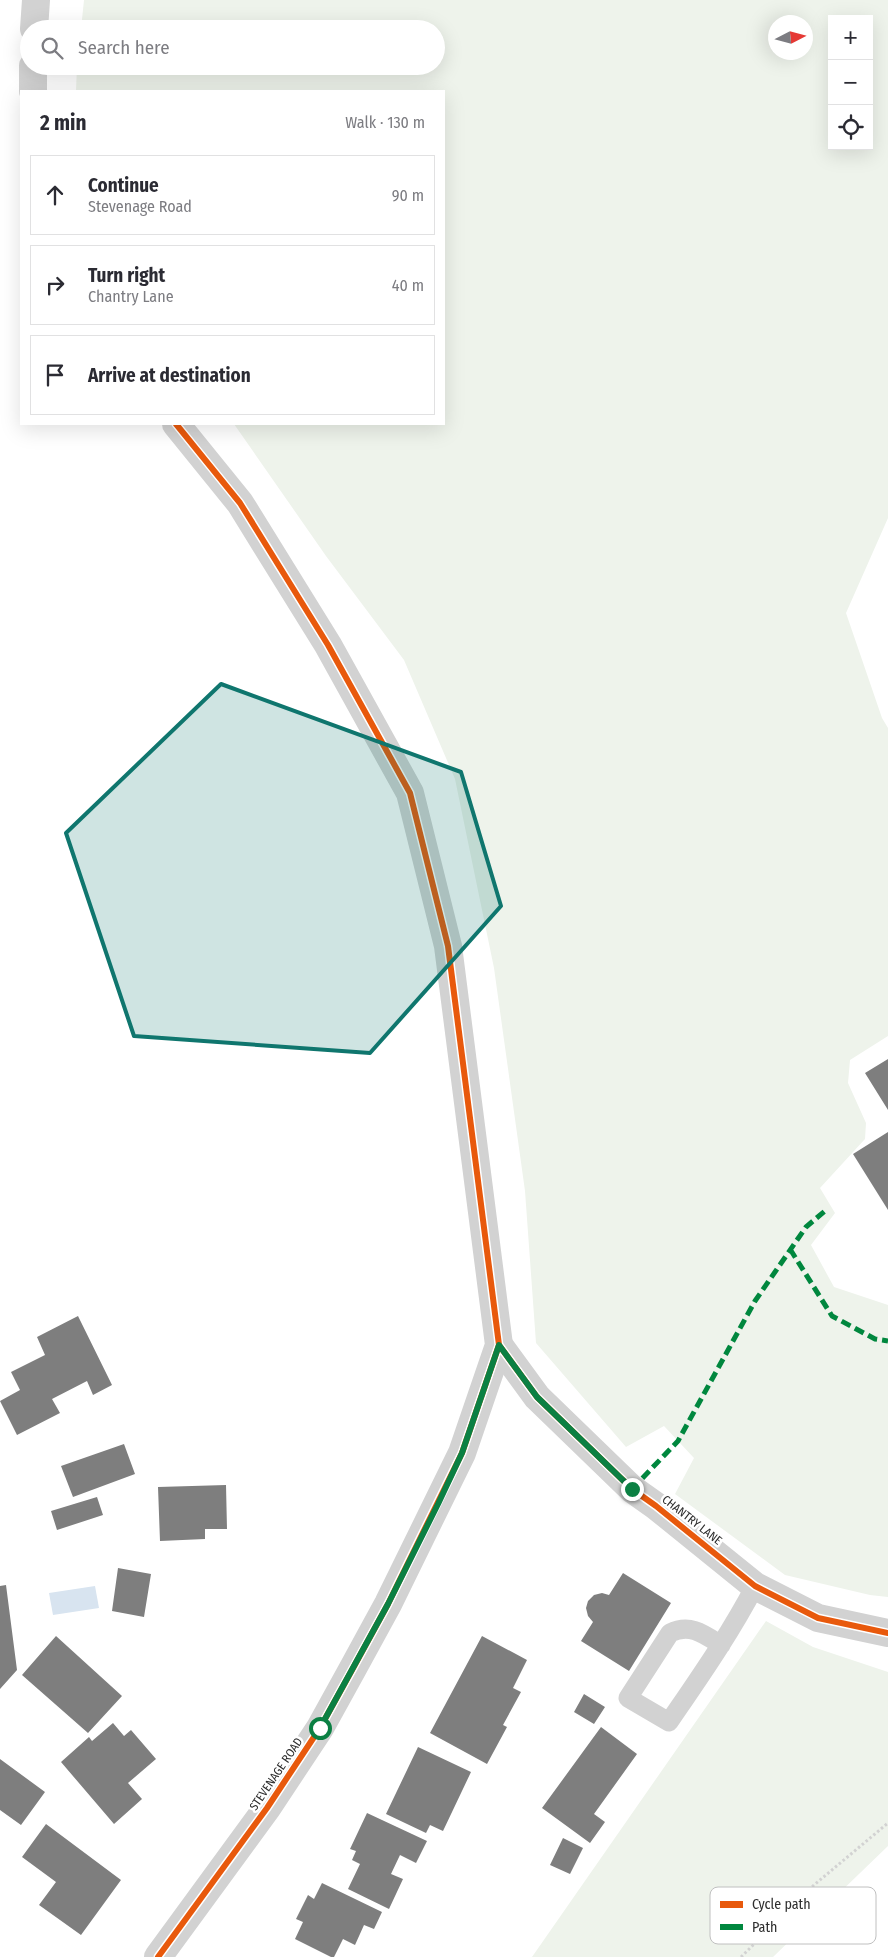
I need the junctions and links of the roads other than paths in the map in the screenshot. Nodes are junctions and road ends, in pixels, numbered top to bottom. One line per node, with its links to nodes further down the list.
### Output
1 (36, 0): 2 (street)
2 (35, 20)
3 (32, 75): 4 (street)
4 (33, 90)
5 (177, 425): 6 (street)
6 (499, 1345): 7 (street, CHANTRY LANE); 10 (street, STEVENAGE ROAD)
7 (755, 1586): 8 (street, CHANTRY LANE); 9 (lane)
8 (888, 1633)
9 (721, 1646): 9 (lane)
10 (158, 1957)

